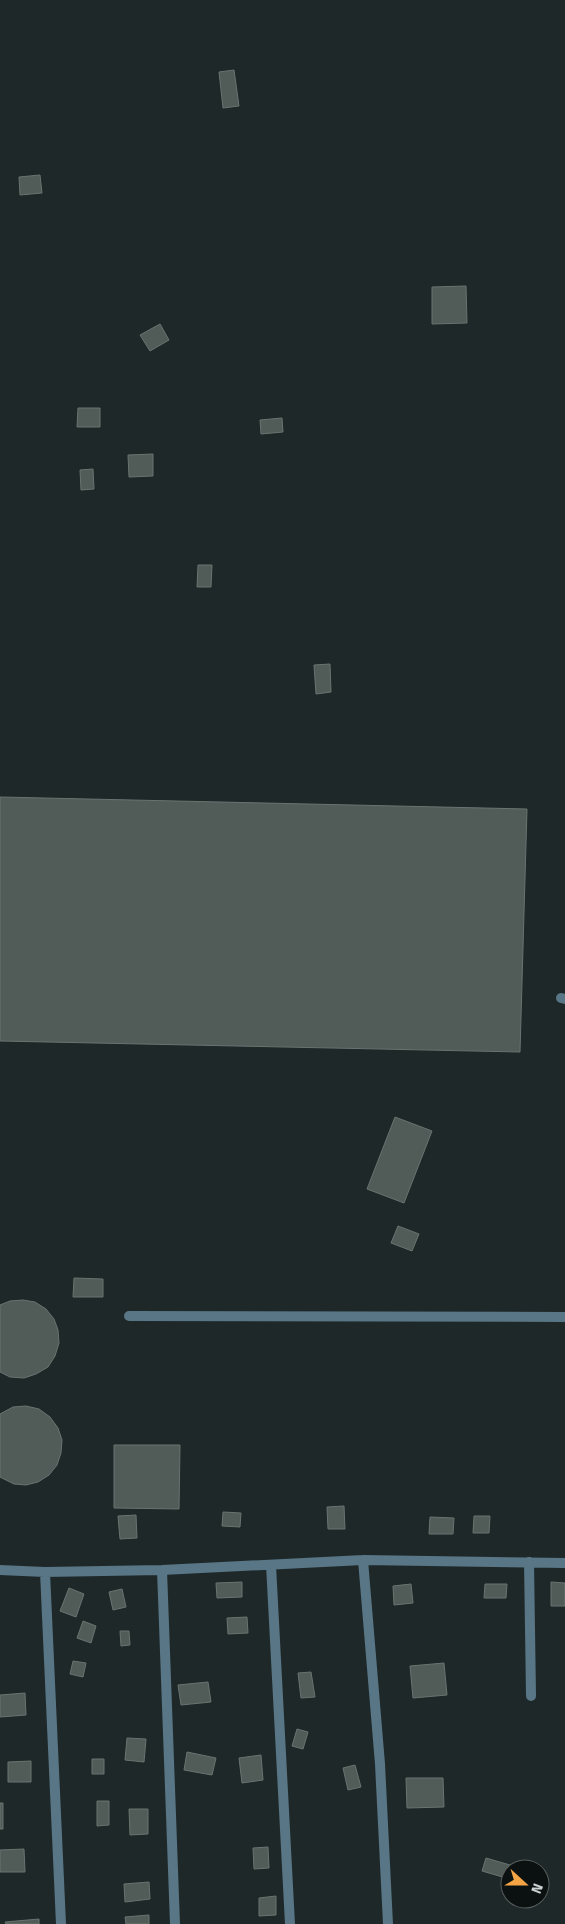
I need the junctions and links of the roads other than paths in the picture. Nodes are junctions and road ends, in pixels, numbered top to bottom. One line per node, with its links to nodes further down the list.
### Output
1 (129, 1316): 2 (street)
2 (565, 1317)
3 (363, 1560): 4 (street); 6 (street); 14 (street)
4 (529, 1562): 5 (street); 10 (street)
5 (565, 1563)
6 (271, 1565): 8 (street); 13 (street)
7 (0, 1570): 9 (street)
8 (162, 1570): 9 (street); 12 (street)
9 (45, 1572): 11 (street)
10 (530, 1696)
11 (61, 1924)
12 (175, 1924)
13 (290, 1924)
14 (388, 1924)

